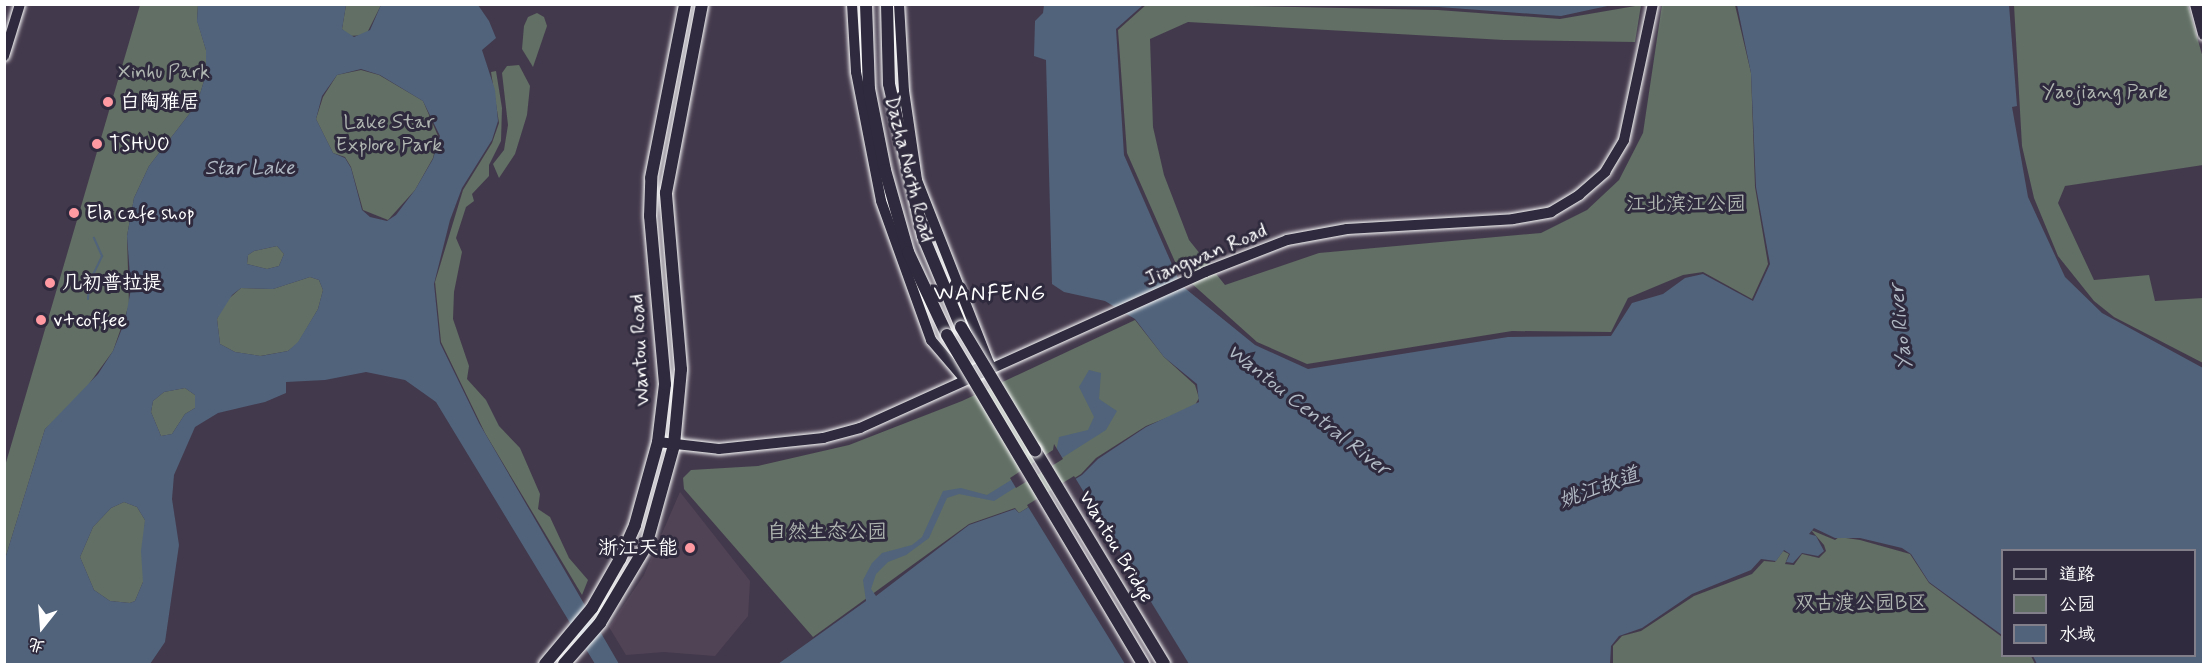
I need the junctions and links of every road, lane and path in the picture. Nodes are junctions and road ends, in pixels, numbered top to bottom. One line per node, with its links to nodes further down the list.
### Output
1 (20, 4): 11 (street)
2 (685, 4): 12 (main road, Wantou Road)
3 (702, 4): 13 (main road, Wantou Road)
4 (852, 4): 7 (street)
5 (866, 4): 15 (main road, Dazha North Road, bridge)
6 (887, 4): 14 (main road, Dazha North Road, bridge)
7 (898, 4)
8 (1653, 4): 13 (street, Jiangwan Road)
9 (2196, 4): 10 (main road)
10 (2204, 34)
11 (4, 57)
12 (658, 442): 13 (street, Jiangwan Road); 16 (main road, Wantou Road)
13 (674, 445): 17 (main road, Wantou Road)
14 (1035, 450): 19 (main road, Wantou Bridge)
15 (1017, 459): 18 (main road, Wantou Bridge, bridge)
16 (545, 664)
17 (564, 664)
18 (1143, 664)
19 (1164, 664)

